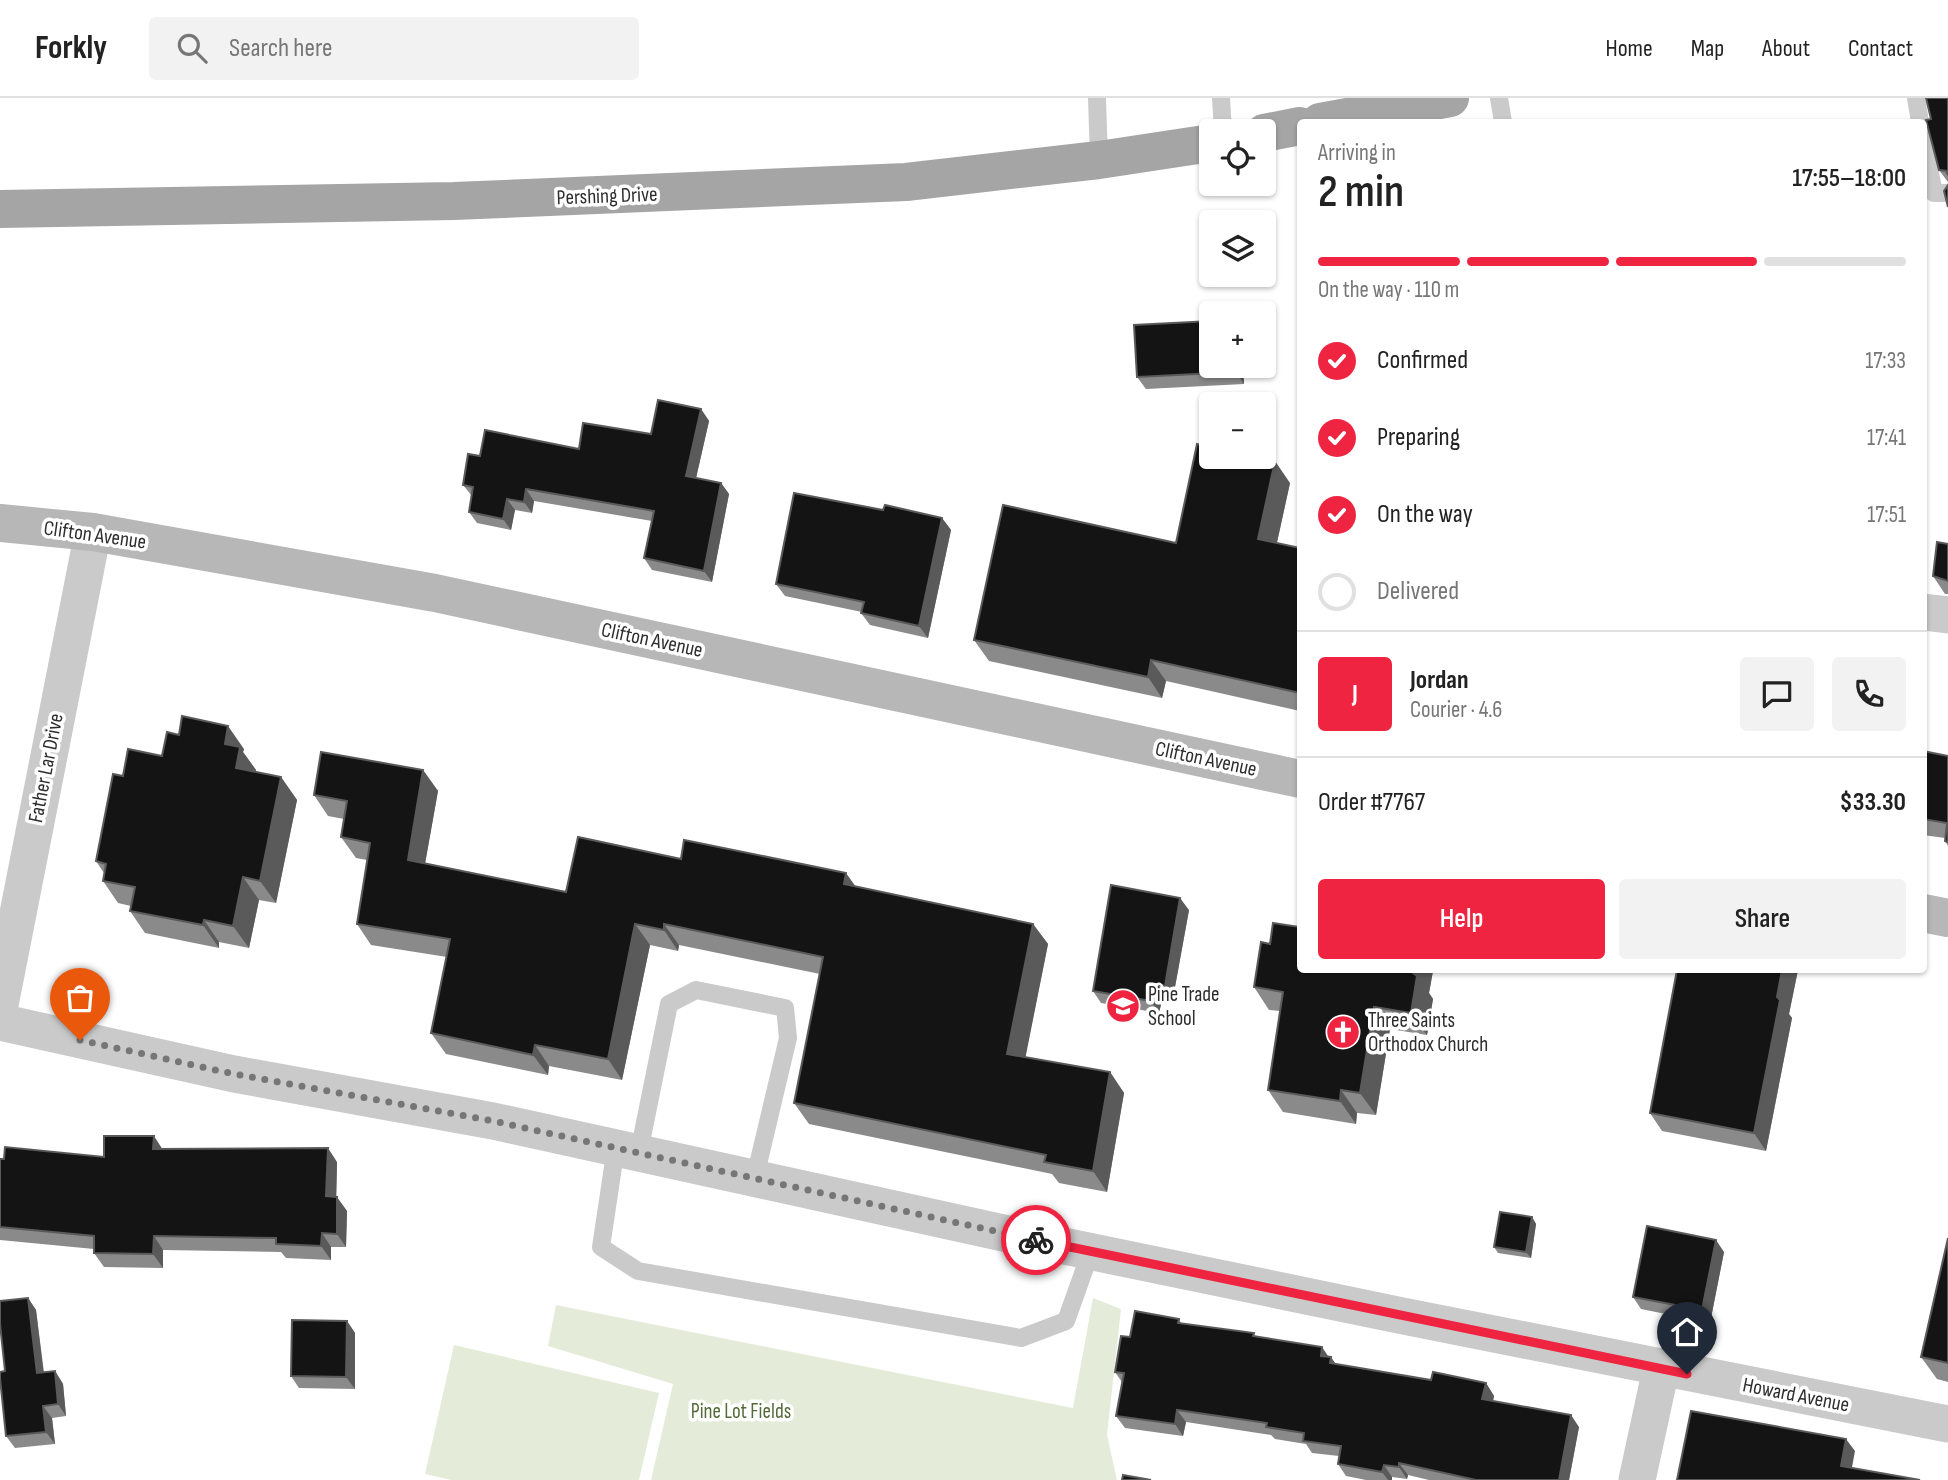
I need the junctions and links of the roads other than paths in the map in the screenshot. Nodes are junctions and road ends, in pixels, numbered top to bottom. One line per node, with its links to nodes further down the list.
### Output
1 (1097, 98): 15 (lane)
2 (1221, 98): 7 (lane)
3 (1450, 98): 6 (main road)
4 (1499, 98): 9 (lane)
5 (1916, 98): 10 (lane)
6 (1408, 101): 8 (main road)
7 (1222, 119)
8 (1333, 119)
9 (1502, 119)
10 (1920, 119)
11 (1297, 127): 12 (main road)
12 (1276, 131)
13 (1199, 145): 15 (main road, Pershing Drive)
14 (1927, 158): 16 (lane)
15 (1099, 160): 17 (main road, Pershing Drive)
16 (1948, 193)
17 (0, 209)
18 (0, 523): 19 (main road, Clifton Avenue)
19 (93, 532): 22 (main road, Clifton Avenue); 25 (street, Father Lar Drive)
20 (1927, 612): 21 (street)
21 (1948, 615)
22 (1297, 778)
23 (1927, 914): 24 (main road)
24 (1948, 918)
25 (0, 1005)
26 (0, 1022): 27 (street, Howard Avenue)
27 (627, 1150): 28 (street, Howard Avenue); 28 (lane); 29 (lane)
28 (755, 1177): 29 (street, Howard Avenue)
29 (1091, 1251): 30 (street, Howard Avenue)
30 (1661, 1368): 31 (street, Howard Avenue); 32 (street)
31 (1948, 1424)
32 (1637, 1480)

